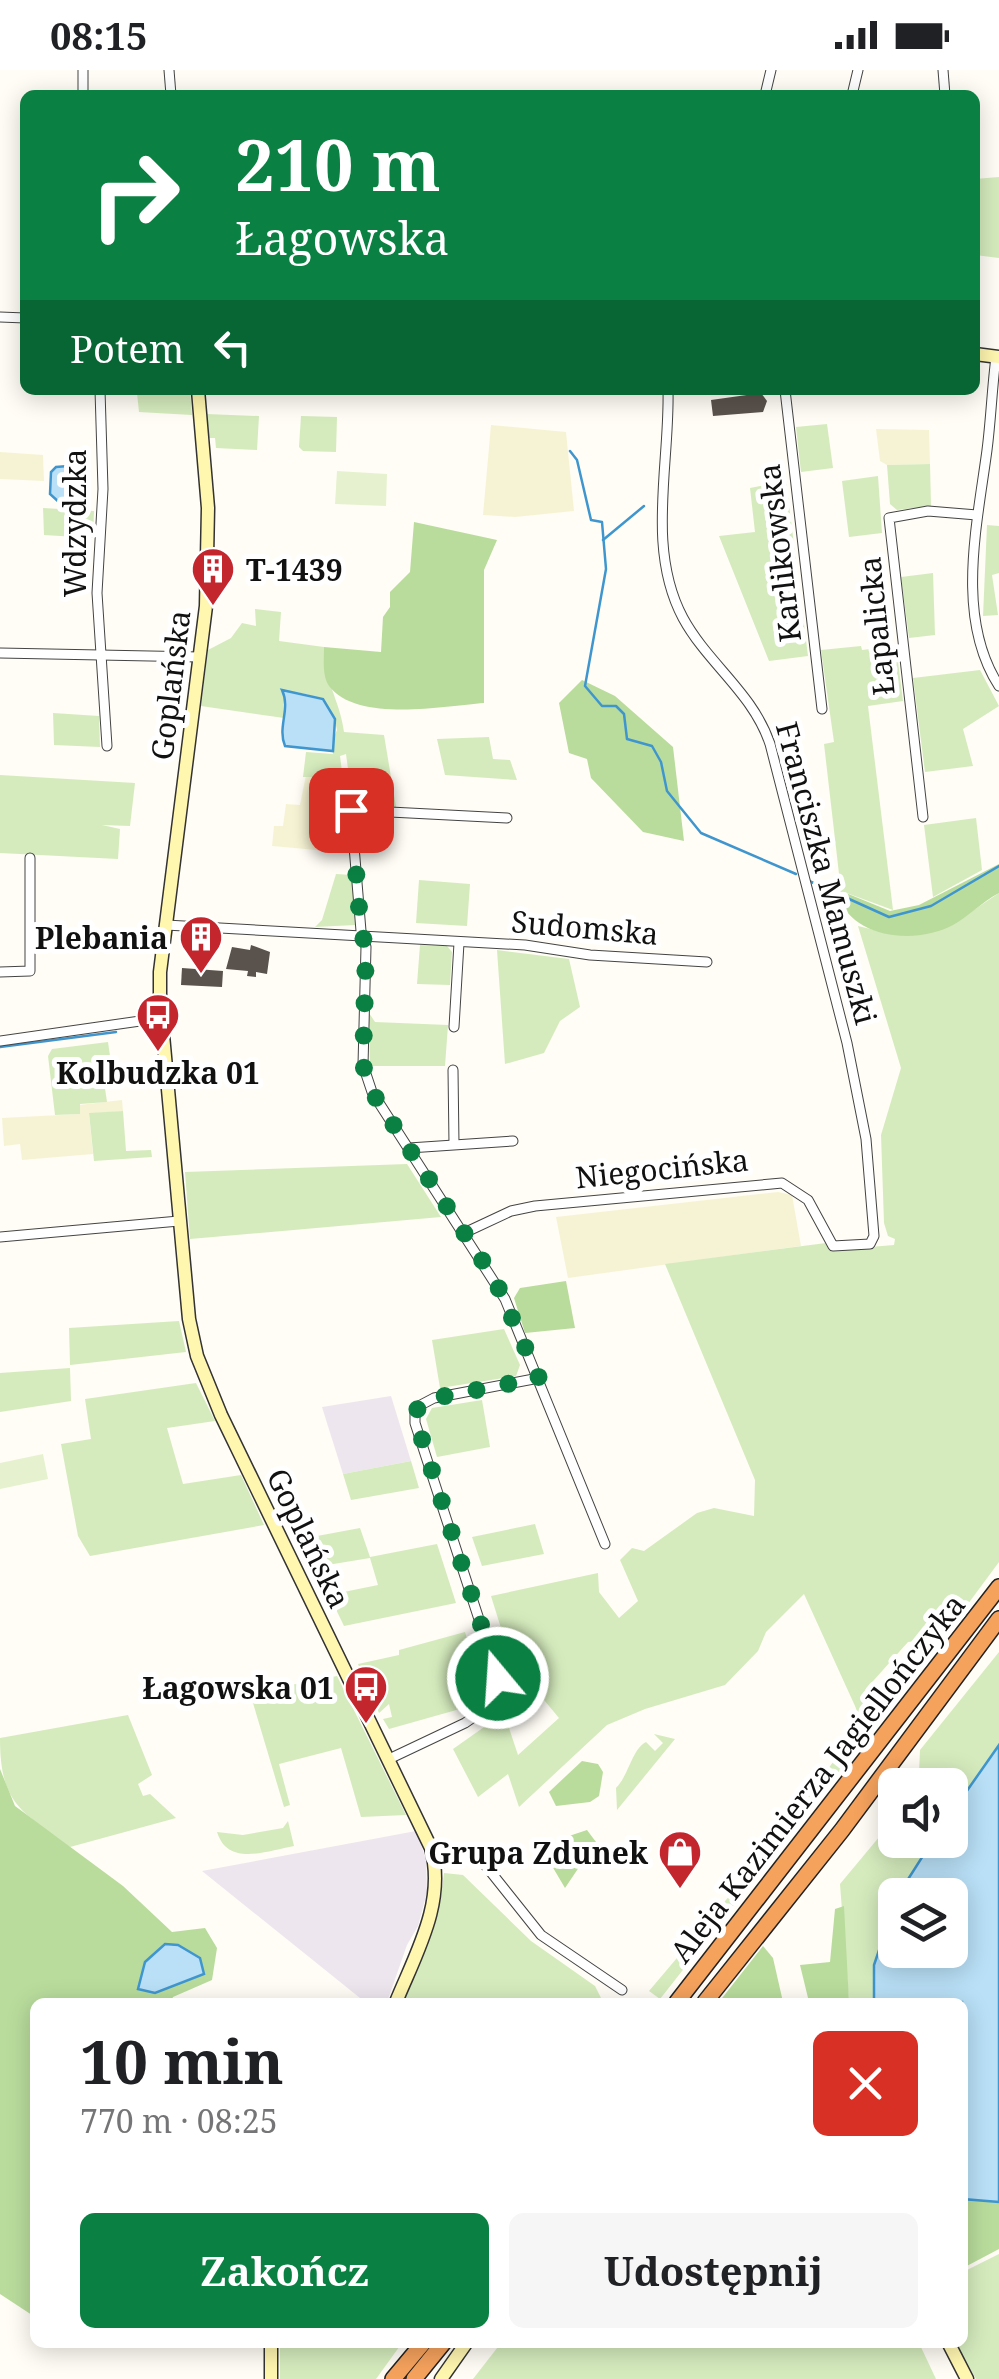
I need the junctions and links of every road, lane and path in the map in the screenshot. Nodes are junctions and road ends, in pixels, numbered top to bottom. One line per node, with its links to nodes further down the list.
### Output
1 (997, 357): 6 (street)
2 (100, 395): 8 (street, Wdzydzka)
3 (198, 395): 9 (street, Goplańska)
4 (668, 395): 31 (street, Franciszka Mamuszki)
5 (787, 395): 11 (street, Karlikowska)
6 (977, 515): 10 (street); 13 (street, Łapalicka)
7 (0, 653): 8 (street)
8 (102, 656): 9 (street); 12 (street, Wdzydzka)
9 (200, 657): 16 (street, Goplańska)
10 (999, 686)
11 (822, 709)
12 (107, 746)
13 (923, 817)
14 (507, 818): 17 (street)
15 (30, 858): 20 (street)
16 (166, 925): 17 (street, Sudomska); 21 (street, Goplańska)
17 (362, 937): 18 (street, Sudomska); 27 (street)
18 (459, 943): 19 (street, Sudomska); 22 (street)
19 (706, 962)
20 (0, 972)
21 (162, 1018): 23 (street); 28 (street, Goplańska)
22 (454, 1027)
23 (0, 1041)
24 (453, 1070): 26 (street)
25 (513, 1141): 26 (street)
26 (454, 1144): 27 (street)
27 (408, 1148): 29 (street)
28 (179, 1220): 30 (street); 36 (street, Goplańska)
29 (464, 1233): 31 (street, Niegocińska); 32 (street)
30 (0, 1237)
31 (838, 1248)
32 (539, 1378): 33 (street); 36 (street)
33 (605, 1544)
34 (999, 1588): 40 (highway, Aleja Kazimierza Jagiellończyka)
35 (999, 1619): 41 (highway, Aleja Kazimierza Jagiellończyka)
36 (389, 1759): 37 (street, Goplańska)
37 (436, 1866): 38 (street); 39 (street)
38 (622, 1990)
39 (398, 1998)
40 (680, 1998)
41 (708, 1998)
42 (272, 2348): 47 (street)
43 (419, 2348): 48 (highway)
44 (439, 2348): 49 (highway)
45 (463, 2348): 50 (street)
46 (951, 2348): 51 (street)
47 (271, 2379)
48 (393, 2379)
49 (414, 2379)
50 (441, 2379)
51 (967, 2379)

